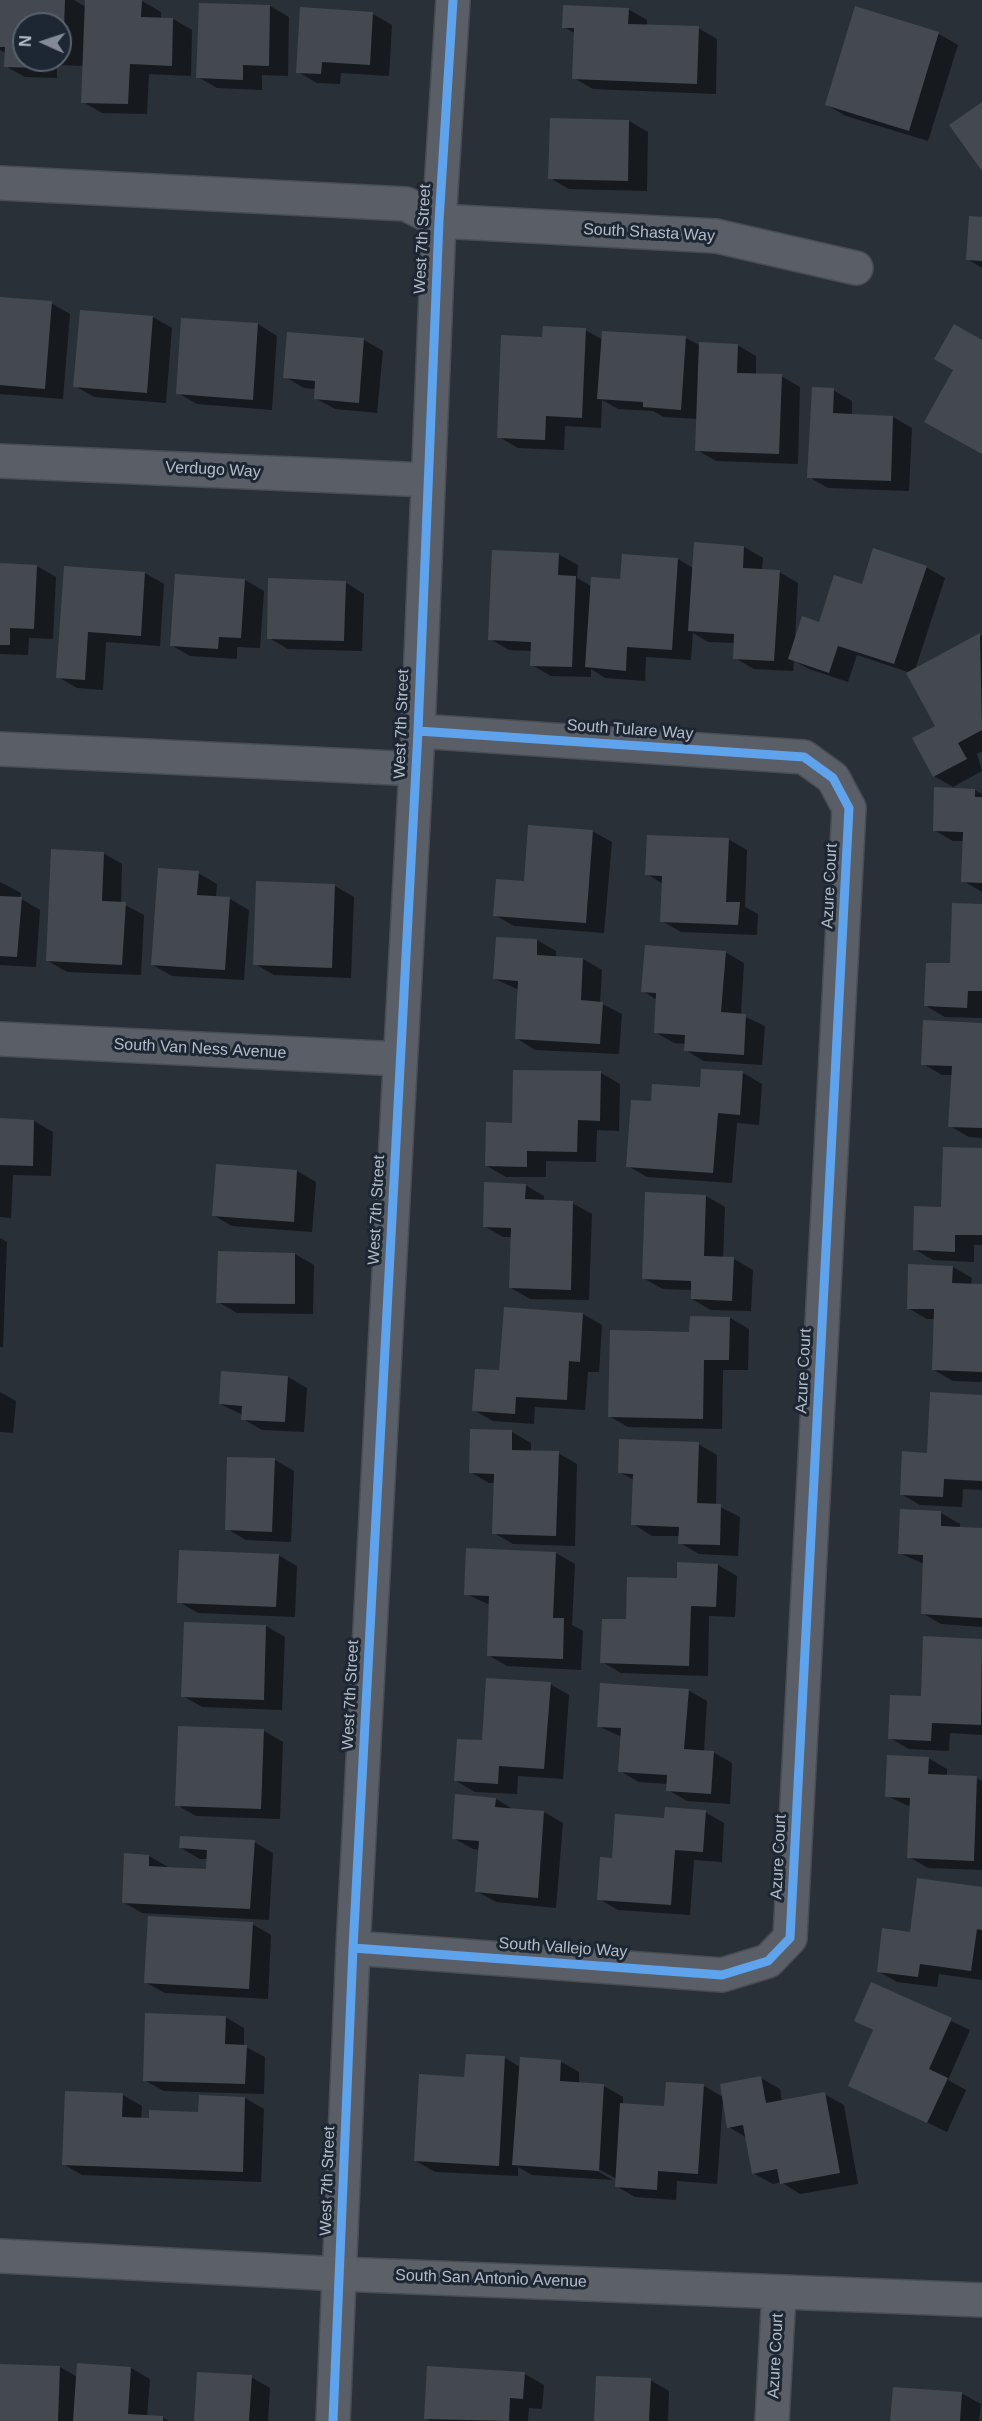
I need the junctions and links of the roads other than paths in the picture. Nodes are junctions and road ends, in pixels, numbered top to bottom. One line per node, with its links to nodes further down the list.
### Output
1 (453, 0): 3 (street, West 7th Street)
2 (0, 183): 3 (street)
3 (439, 221): 4 (street, South Shasta Way); 6 (street, West 7th Street)
4 (856, 268)
5 (0, 461): 6 (street, Verdugo Way)
6 (427, 480): 7 (street, West 7th Street)
7 (418, 731): 9 (street, West 7th Street); 10 (street, South Tulare Way)
8 (0, 749): 9 (street)
9 (416, 769): 12 (street, West 7th Street)
10 (833, 778): 14 (street, Azure Court)
11 (0, 1039): 12 (street, South Van Ness Avenue)
12 (400, 1059): 13 (street, West 7th Street)
13 (353, 1948): 14 (street, South Vallejo Way); 16 (street, West 7th Street)
14 (768, 1961)
15 (0, 2256): 16 (main road, South San Antonio Avenue)
16 (339, 2274): 17 (main road, South San Antonio Avenue); 19 (street, West 7th Street)
17 (779, 2292): 18 (main road, South San Antonio Avenue); 20 (street, Azure Court)
18 (982, 2300)
19 (333, 2421)
20 (772, 2421)

